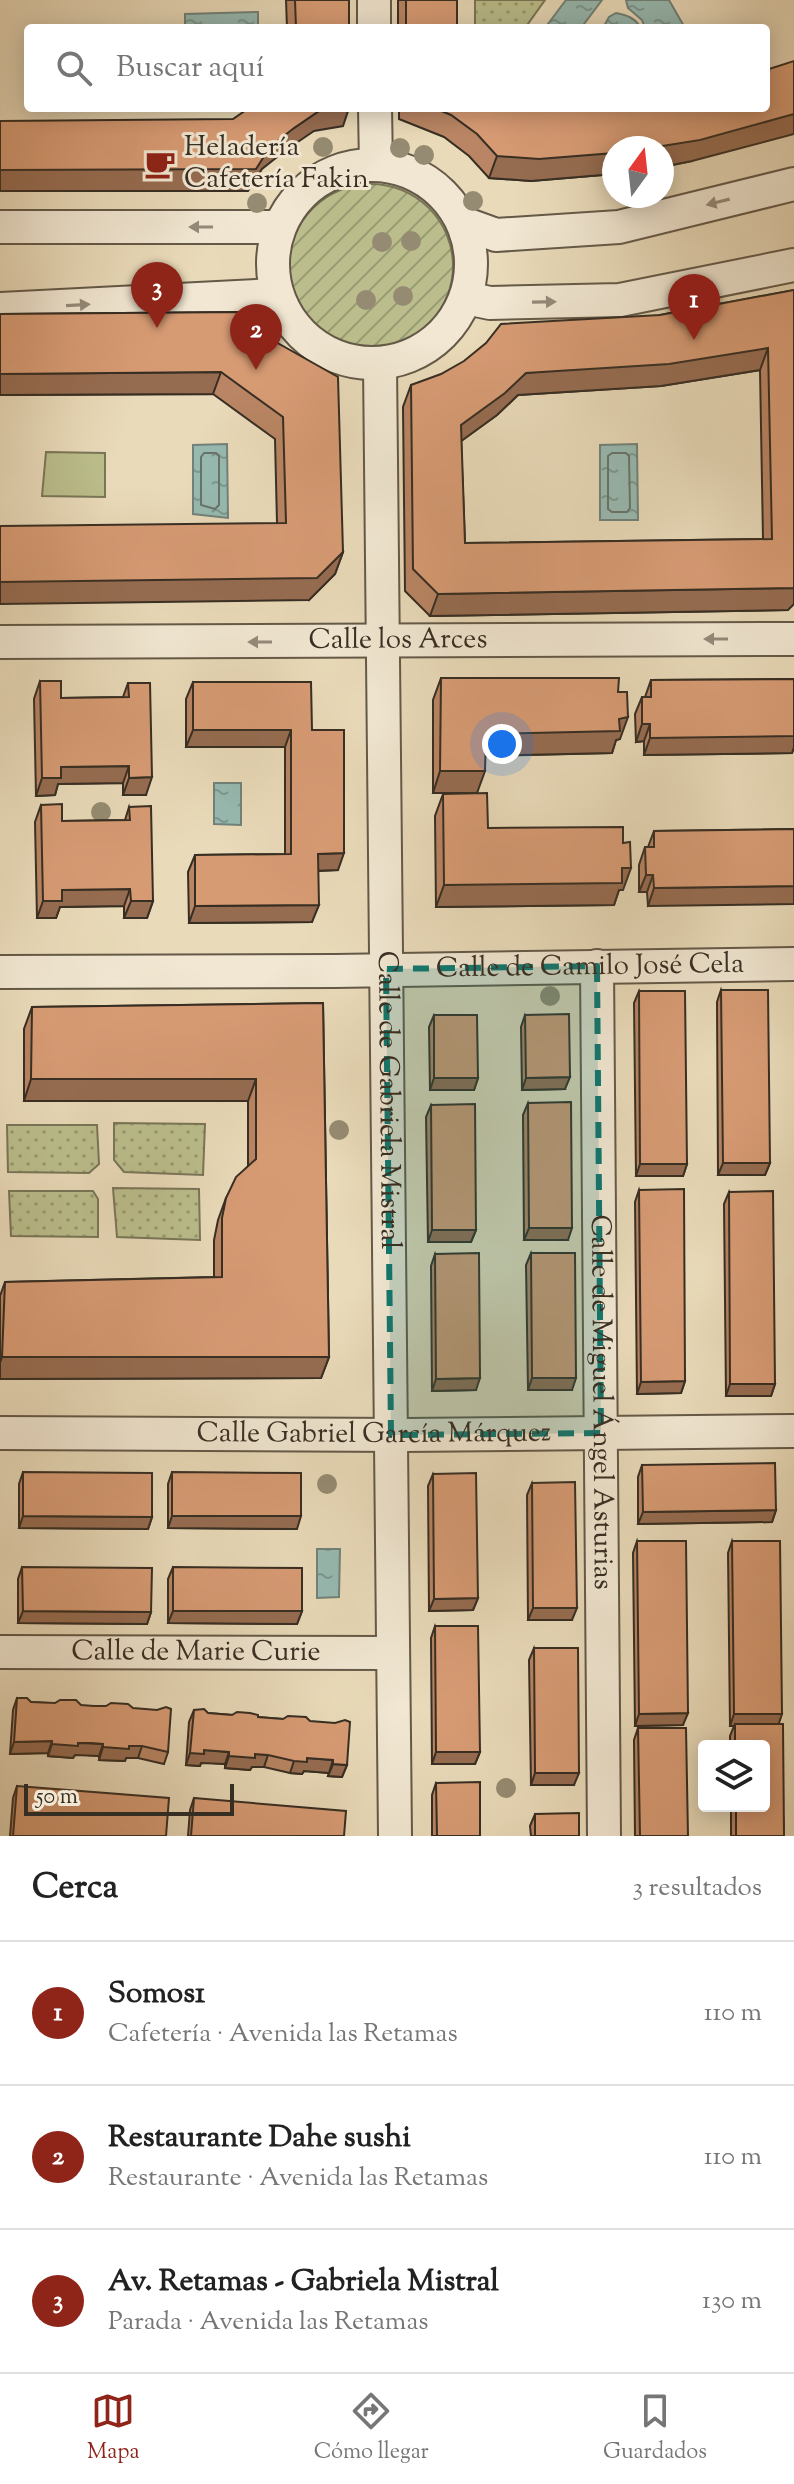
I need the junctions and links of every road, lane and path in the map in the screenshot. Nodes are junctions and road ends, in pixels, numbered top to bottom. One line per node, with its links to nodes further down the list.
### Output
1 (374, 0): 2 (street)
2 (374, 24)
3 (375, 112): 4 (street)
4 (376, 165): 6 (street); 8 (street)
5 (794, 184): 6 (street, one-way to 6)
6 (463, 223): 11 (street)
7 (0, 227): 8 (street, one-way to 7)
8 (279, 227): 10 (street)
9 (794, 265): 11 (street, one-way to 9)
10 (276, 295): 12 (street, one-way to 10); 13 (street)
11 (466, 298): 13 (street)
12 (0, 309)
13 (380, 364): 16 (street, Calle de Gabriela Mistral)
14 (794, 639): 16 (street, Calle los Arces, one-way to 16)
15 (0, 642): 16 (street, Calle los Arces, one-way to 15)
16 (381, 642): 19 (street, Calle de Gabriela Mistral)
17 (794, 964): 18 (street, Calle de Camilo José Cela)
18 (597, 966): 19 (street, Calle de Camilo José Cela); 23 (street, Calle de Miguel Ángel Asturias)
19 (386, 969): 20 (street, Calle de Camilo José Cela); 24 (street, Calle de Gabriela Mistral)
20 (0, 972)
21 (794, 1431): 23 (street, Calle Gabriel García Márquez)
22 (0, 1433): 24 (street, Calle Gabriel García Márquez)
23 (601, 1433): 24 (street, Calle Gabriel García Márquez); 28 (street, Calle de Miguel Ángel Asturias)
24 (391, 1435): 26 (street, Calle de Gabriela Mistral)
25 (0, 1652): 26 (street, Calle de Marie Curie)
26 (393, 1653): 27 (street, Calle de Gabriela Mistral)
27 (395, 1836)
28 (604, 1836)

